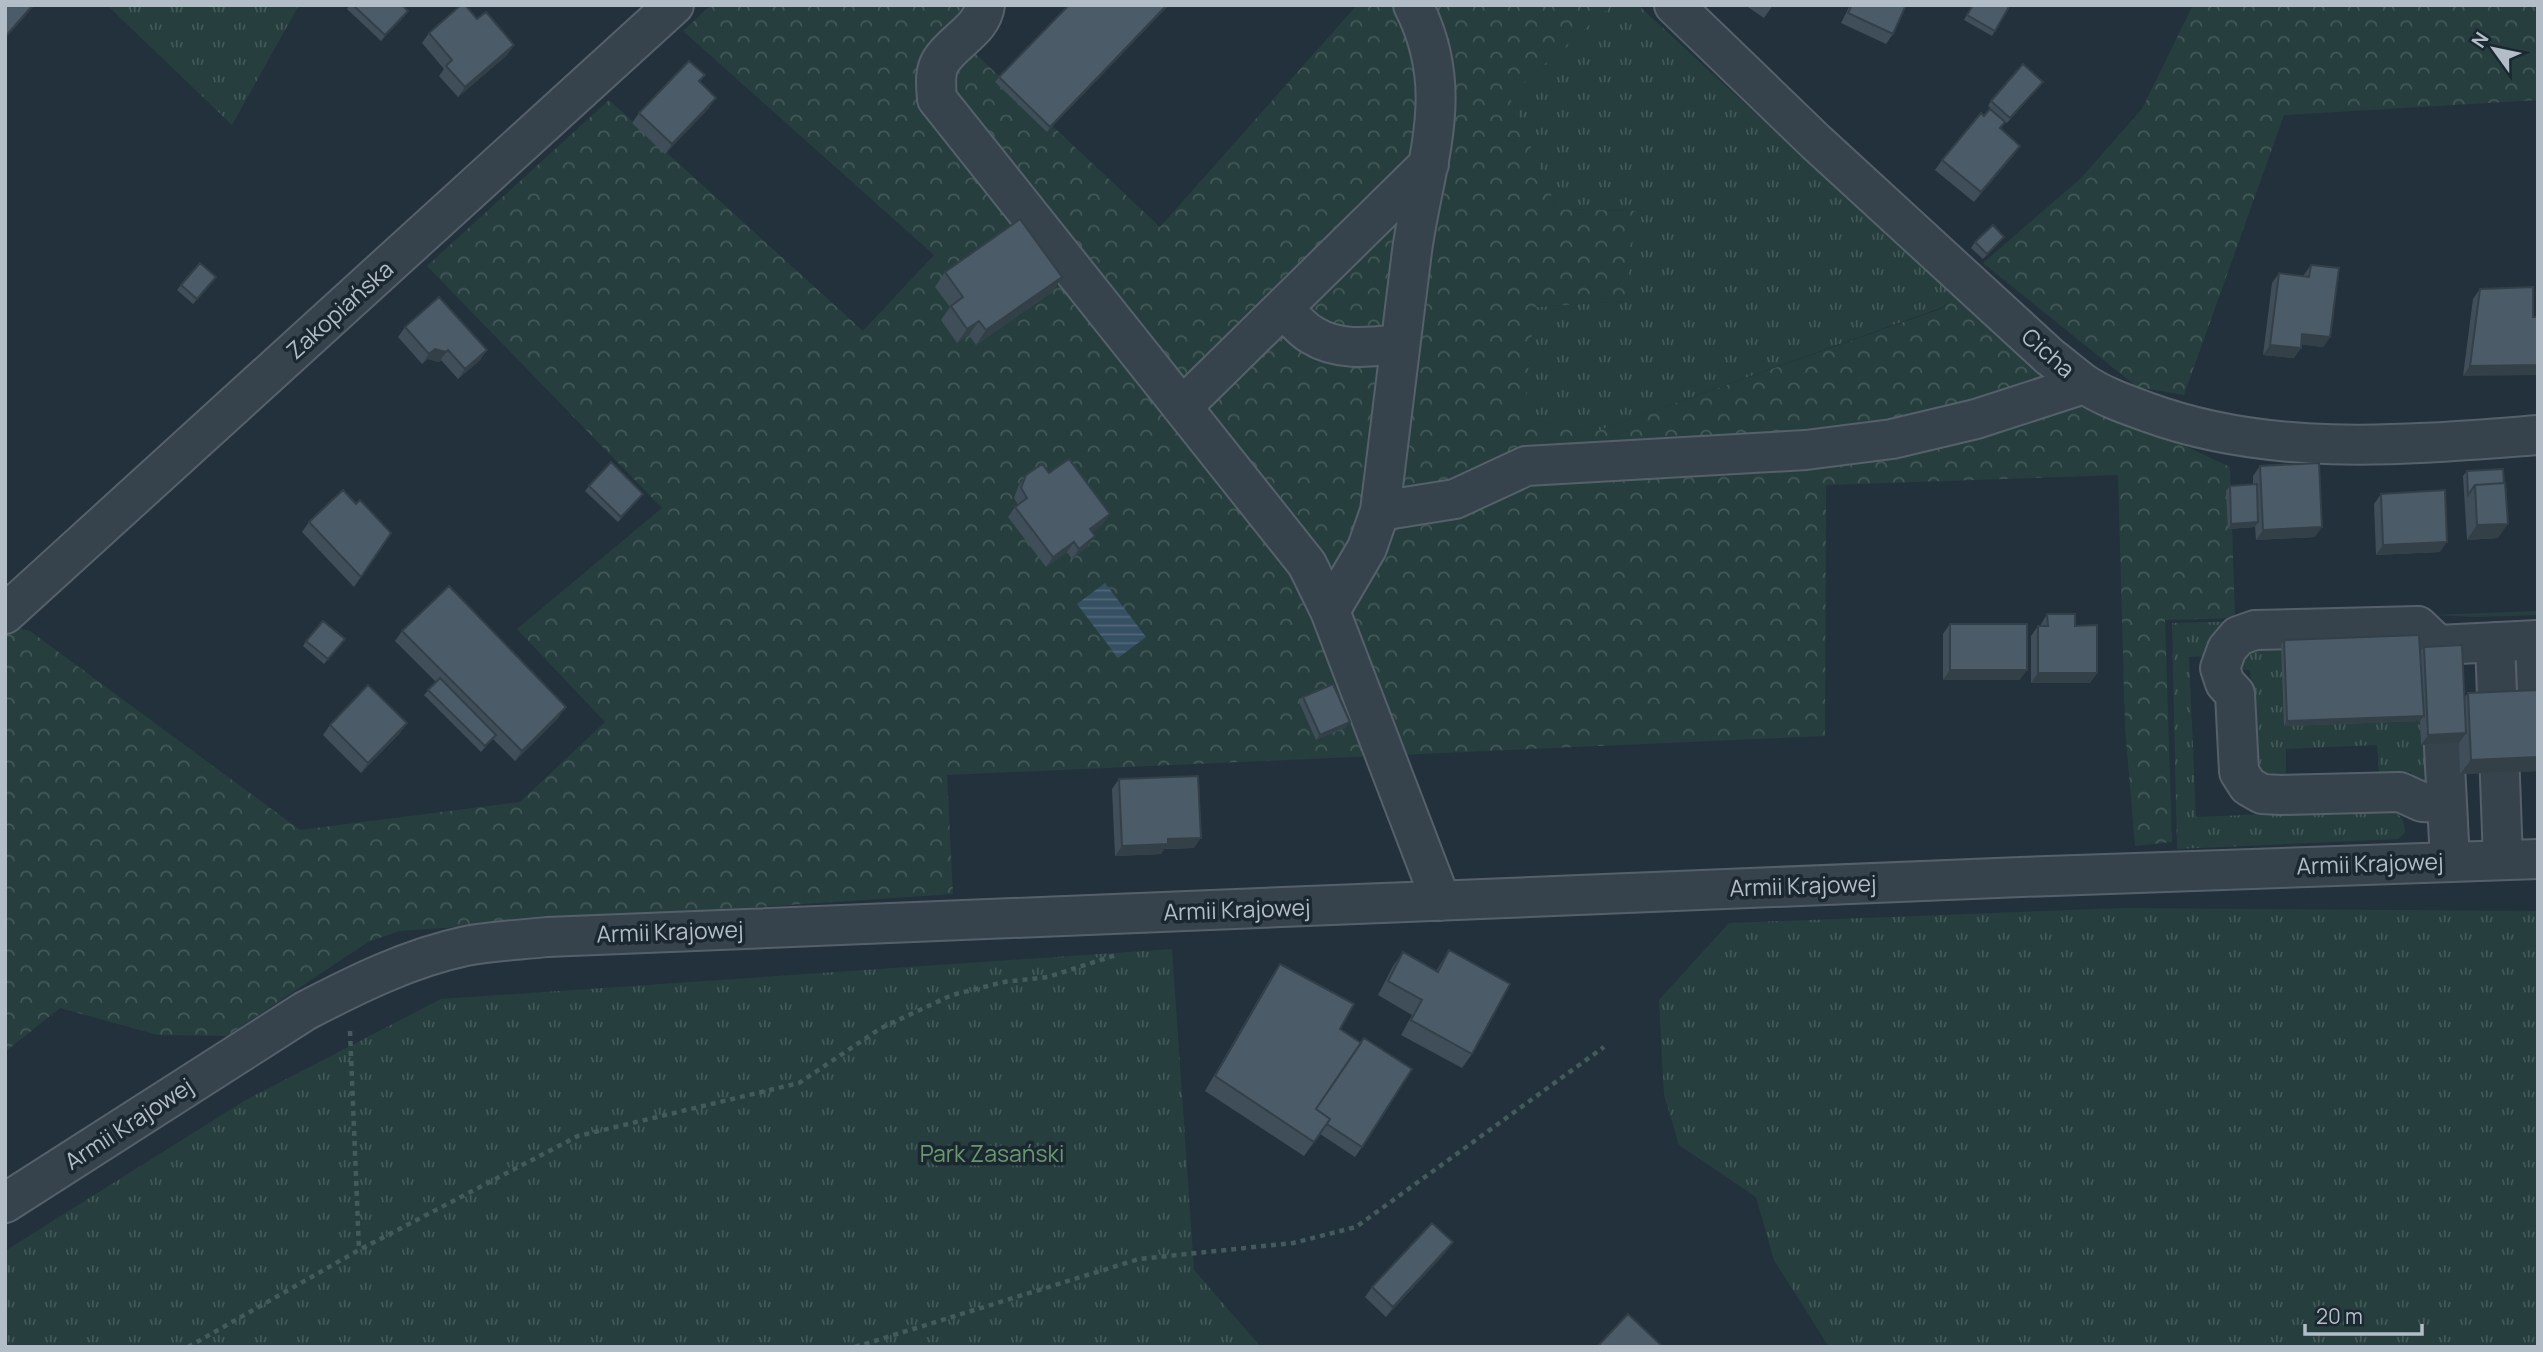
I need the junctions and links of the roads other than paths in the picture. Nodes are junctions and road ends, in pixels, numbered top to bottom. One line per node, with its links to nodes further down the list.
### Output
1 (674, 5): 13 (street, Zakopiańska)
2 (985, 5): 9 (street)
3 (1413, 5): 5 (street)
4 (1674, 5): 8 (street, Cicha)
5 (1429, 163): 6 (street); 7 (street)
6 (1283, 308): 7 (street); 9 (street)
7 (1400, 344): 11 (street)
8 (2084, 384): 10 (street, Cicha); 11 (street)
9 (1182, 407): 12 (street)
10 (2538, 435)
11 (1380, 511): 12 (street)
12 (1330, 611): 21 (street)
13 (5, 614)
14 (2536, 640): 15 (street); 17 (street)
15 (2496, 642): 16 (street); 19 (street)
16 (2438, 645): 18 (street); 18 (street)
17 (2538, 713)
18 (2447, 803): 20 (street)
19 (2520, 859): 20 (street, Armii Krajowej)
20 (2450, 862): 21 (street, Armii Krajowej)
21 (1441, 901): 22 (street, Armii Krajowej)
22 (5, 1203)

